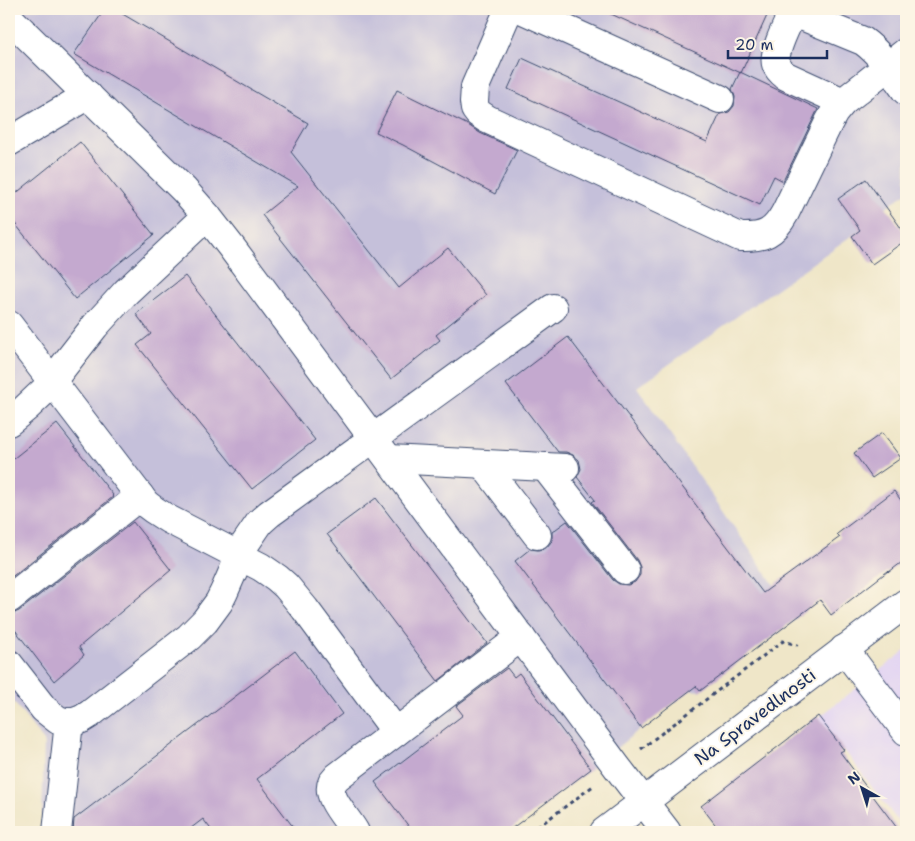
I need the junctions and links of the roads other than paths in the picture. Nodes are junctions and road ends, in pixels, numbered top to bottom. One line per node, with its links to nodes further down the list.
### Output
1 (509, 9): 9 (street)
2 (522, 9): 8 (street)
3 (789, 10): 5 (street); 9 (street)
4 (9, 18): 7 (street)
5 (897, 59): 6 (street); 9 (street)
6 (906, 91)
7 (88, 95): 10 (street); 11 (street)
8 (720, 99)
9 (843, 102)
10 (9, 142)
11 (207, 216): 14 (street); 16 (street)
12 (553, 308): 16 (street)
13 (9, 325): 14 (street)
14 (52, 381): 15 (street); 18 (street)
15 (9, 422)
16 (381, 449): 17 (street); 20 (street); 24 (street)
17 (483, 464): 19 (street); 21 (street)
18 (140, 496): 20 (street); 22 (street)
19 (537, 536)
20 (239, 556): 27 (street); 29 (street)
21 (626, 570)
22 (9, 599)
23 (906, 602): 25 (street, Na Spravedlnosti)
24 (521, 637): 29 (street); 30 (street)
25 (844, 649): 28 (street); 30 (street, Na Spravedlnosti)
26 (9, 664): 27 (street)
27 (69, 722): 31 (street)
28 (906, 731)
29 (396, 732): 32 (street)
30 (644, 802): 33 (street, Na Spravedlnosti); 34 (street)
31 (57, 832)
32 (355, 832)
33 (604, 832)
34 (667, 832)

